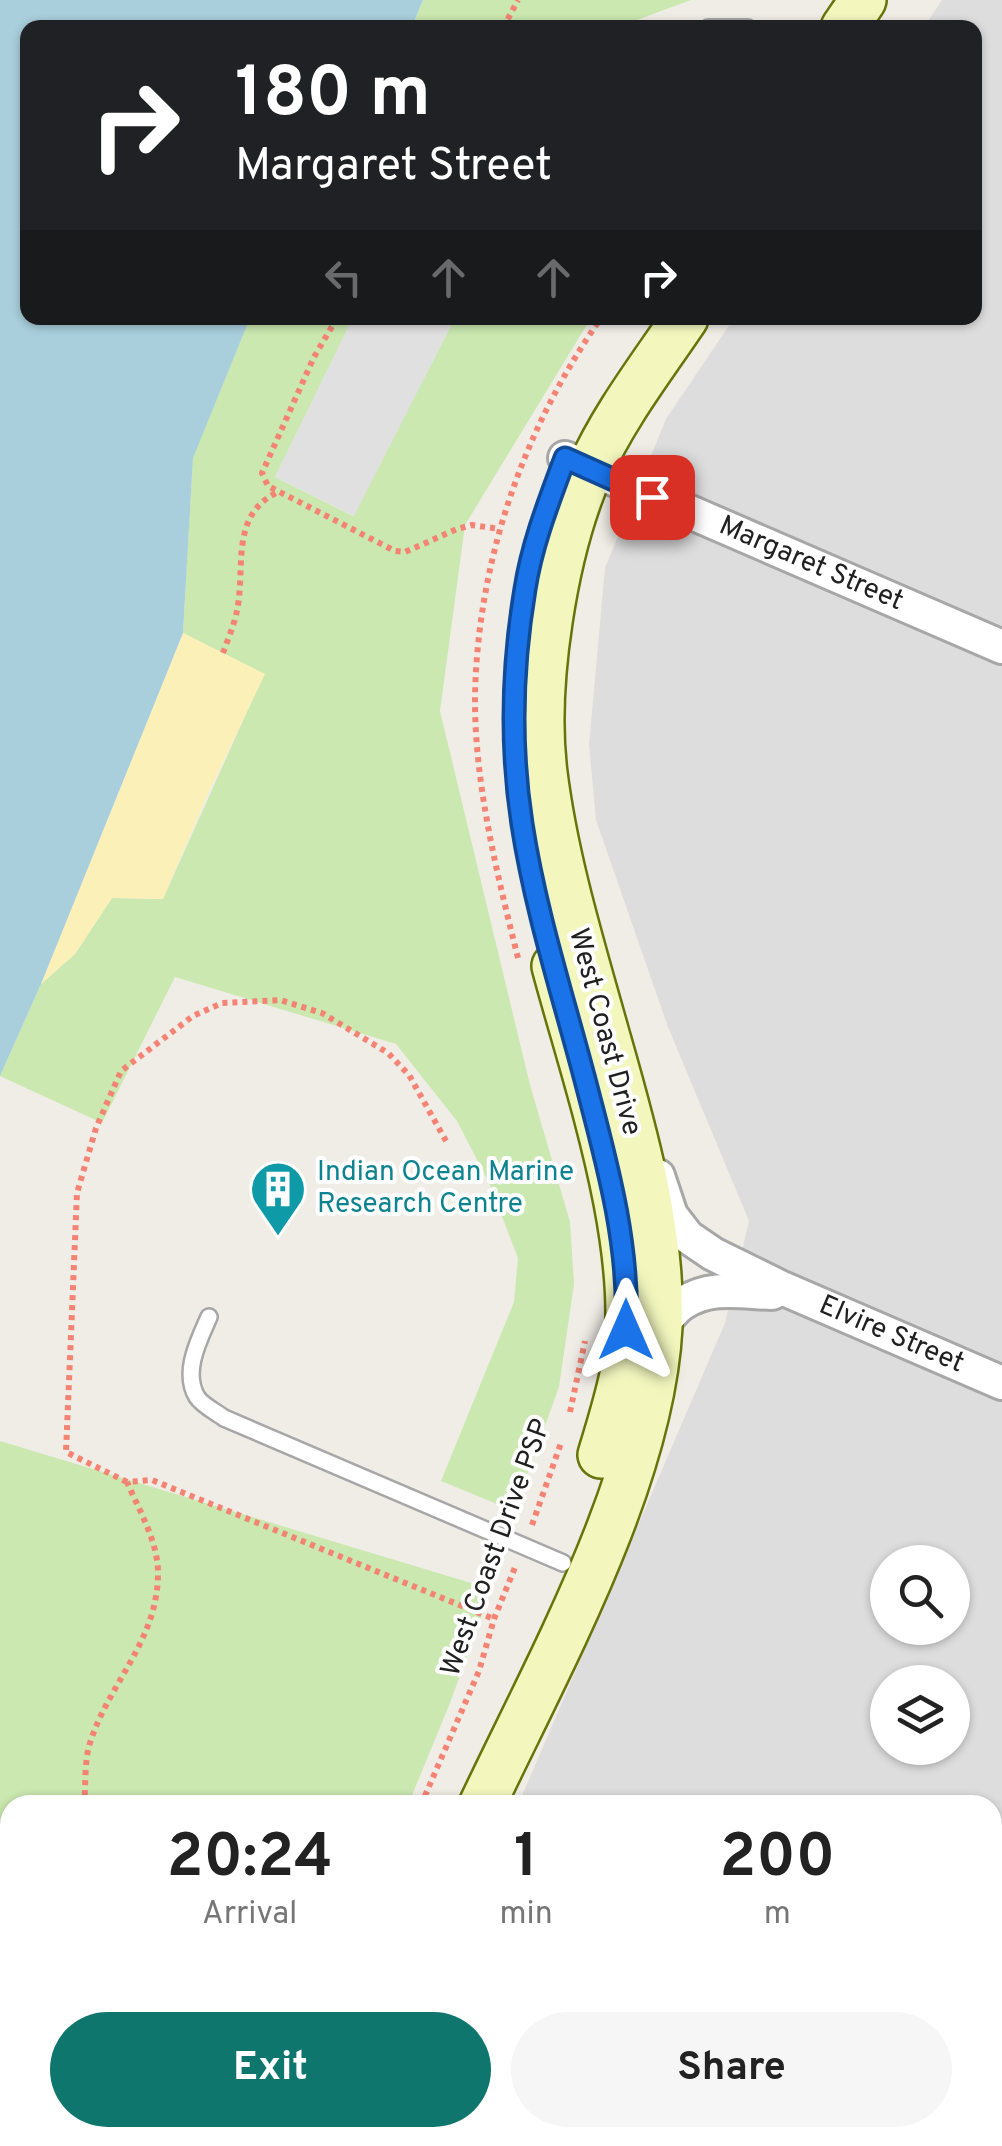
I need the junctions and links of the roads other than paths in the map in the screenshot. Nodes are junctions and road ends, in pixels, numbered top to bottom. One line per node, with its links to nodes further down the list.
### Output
1 (645, 325): 3 (main road, West Coast Drive)
2 (680, 325): 3 (main road, West Coast Drive)
3 (577, 464): 4 (street, Margaret Street); 5 (main road, West Coast Drive); 10 (main road, West Coast Drive)
4 (1002, 647)
5 (630, 1127): 6 (street, Elvire Street); 8 (main road, West Coast Drive)
6 (782, 1288): 8 (street, Elvire Street); 9 (street, Elvire Street)
7 (209, 1316): 10 (lane)
8 (659, 1325): 12 (main road, West Coast Drive)
9 (1002, 1383)
10 (543, 1554): 11 (main road, West Coast Drive)
11 (452, 1795)
12 (487, 1795)

